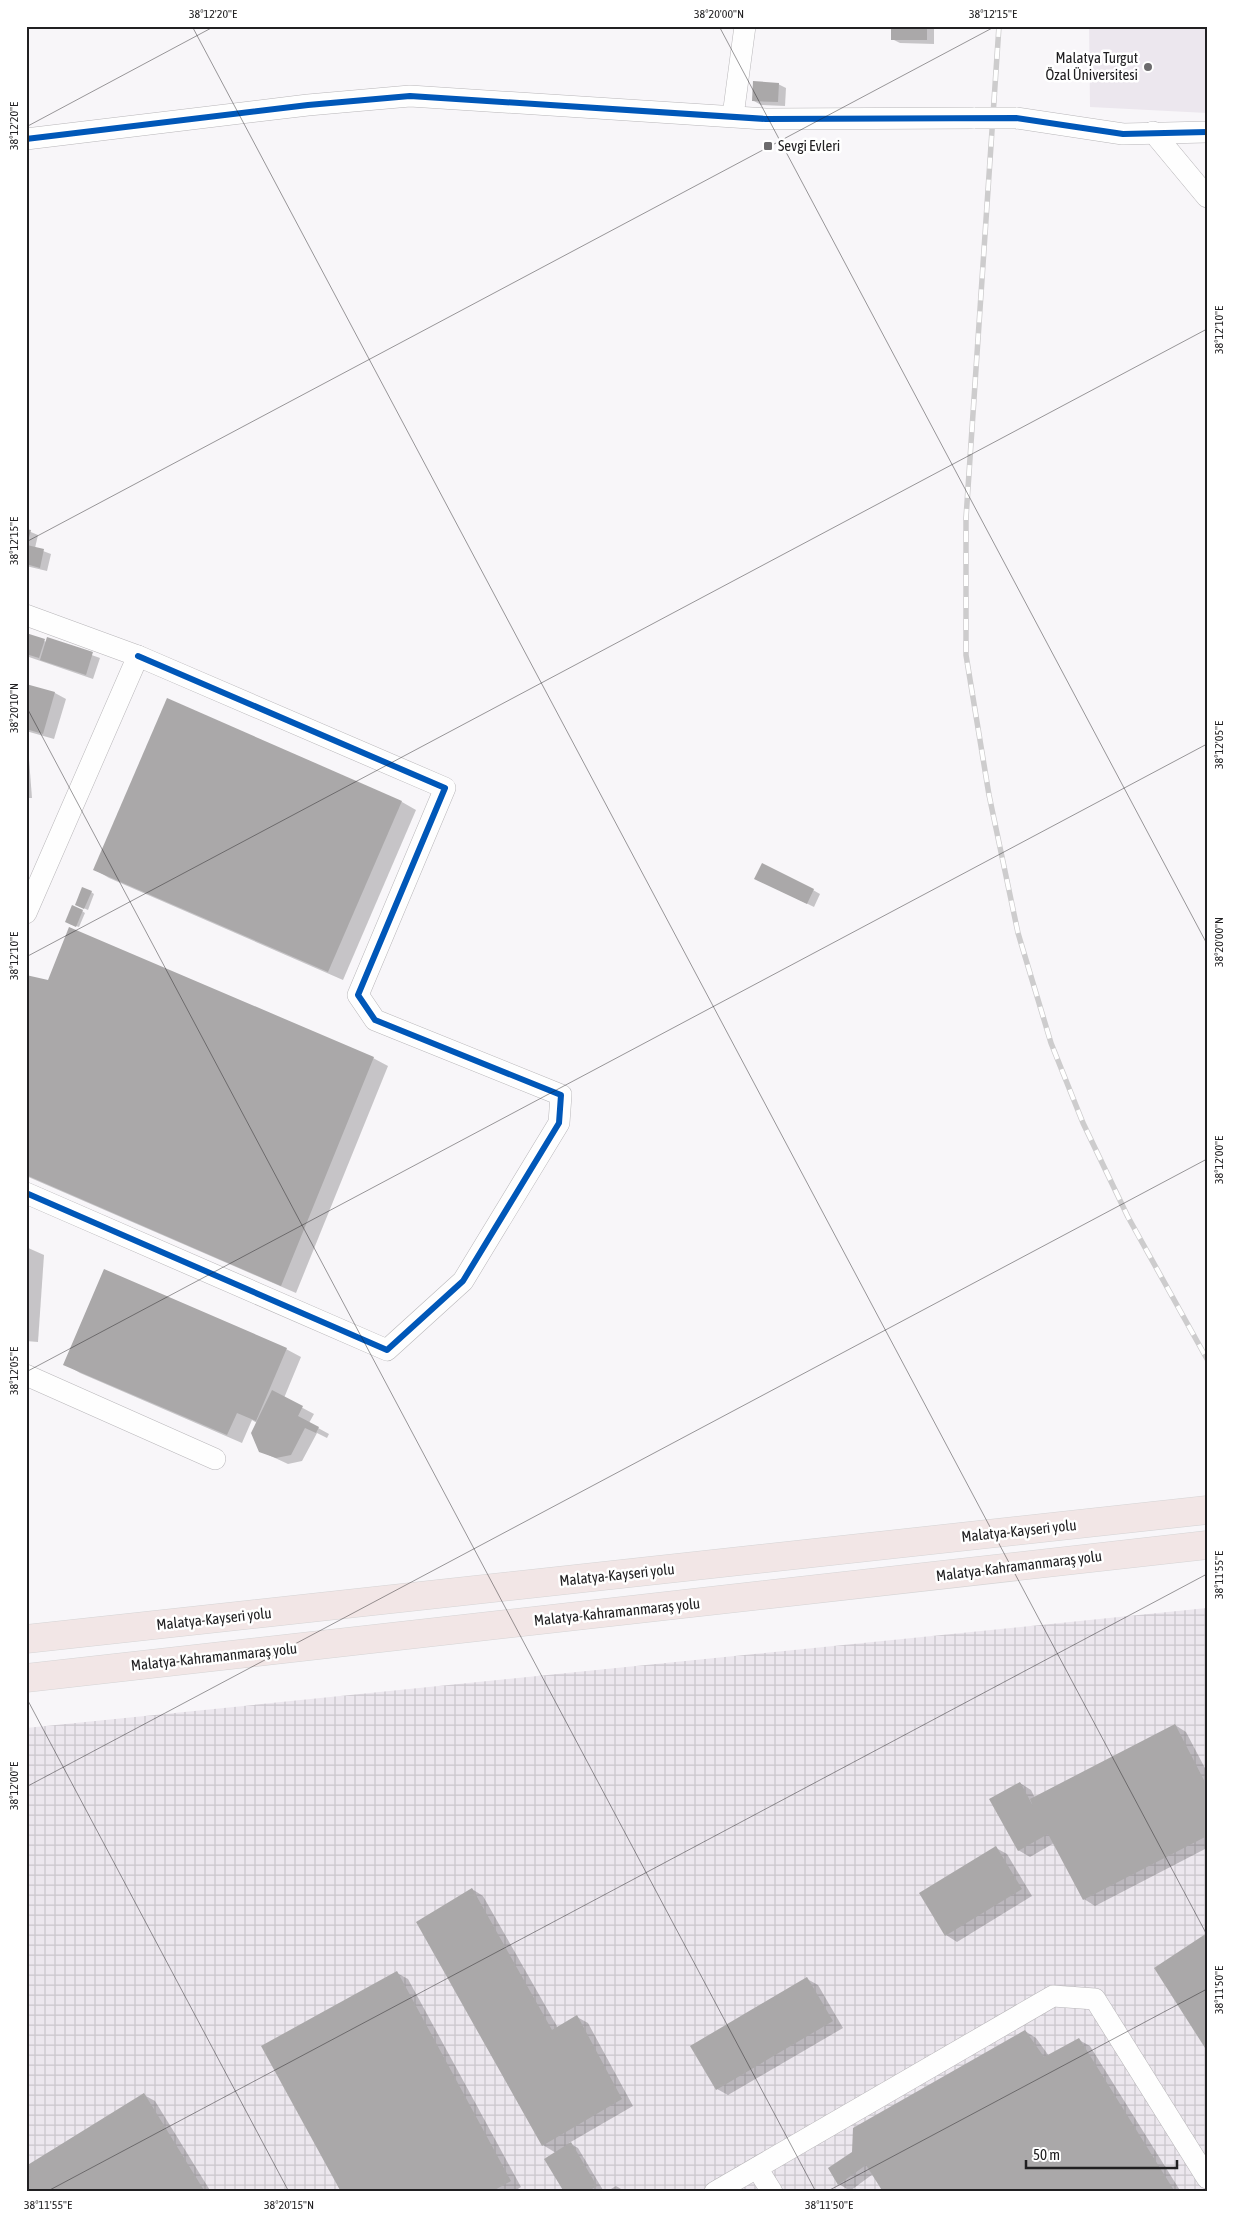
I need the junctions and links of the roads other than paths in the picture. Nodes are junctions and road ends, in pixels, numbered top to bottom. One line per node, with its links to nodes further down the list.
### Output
1 (745, 26): 2 (street)
2 (733, 116): 3 (street, bridge); 5 (street)
3 (1153, 132): 4 (street); 6 (street)
4 (1207, 132)
5 (26, 139)
6 (1207, 197)
7 (26, 615): 8 (street)
8 (138, 656): 9 (street); 10 (street)
9 (26, 913)
10 (26, 1193)
11 (26, 1375): 12 (street)
12 (215, 1459)
13 (1207, 1510): 15 (highway, Malatya-Kayseri yolu)
14 (1207, 1545): 16 (highway, Malatya-Kahramanmaraş yolu)
15 (26, 1639)
16 (26, 1678)
17 (757, 2168): 18 (street); 19 (street); 20 (street)
18 (1207, 2178)
19 (716, 2192)
20 (772, 2192)

